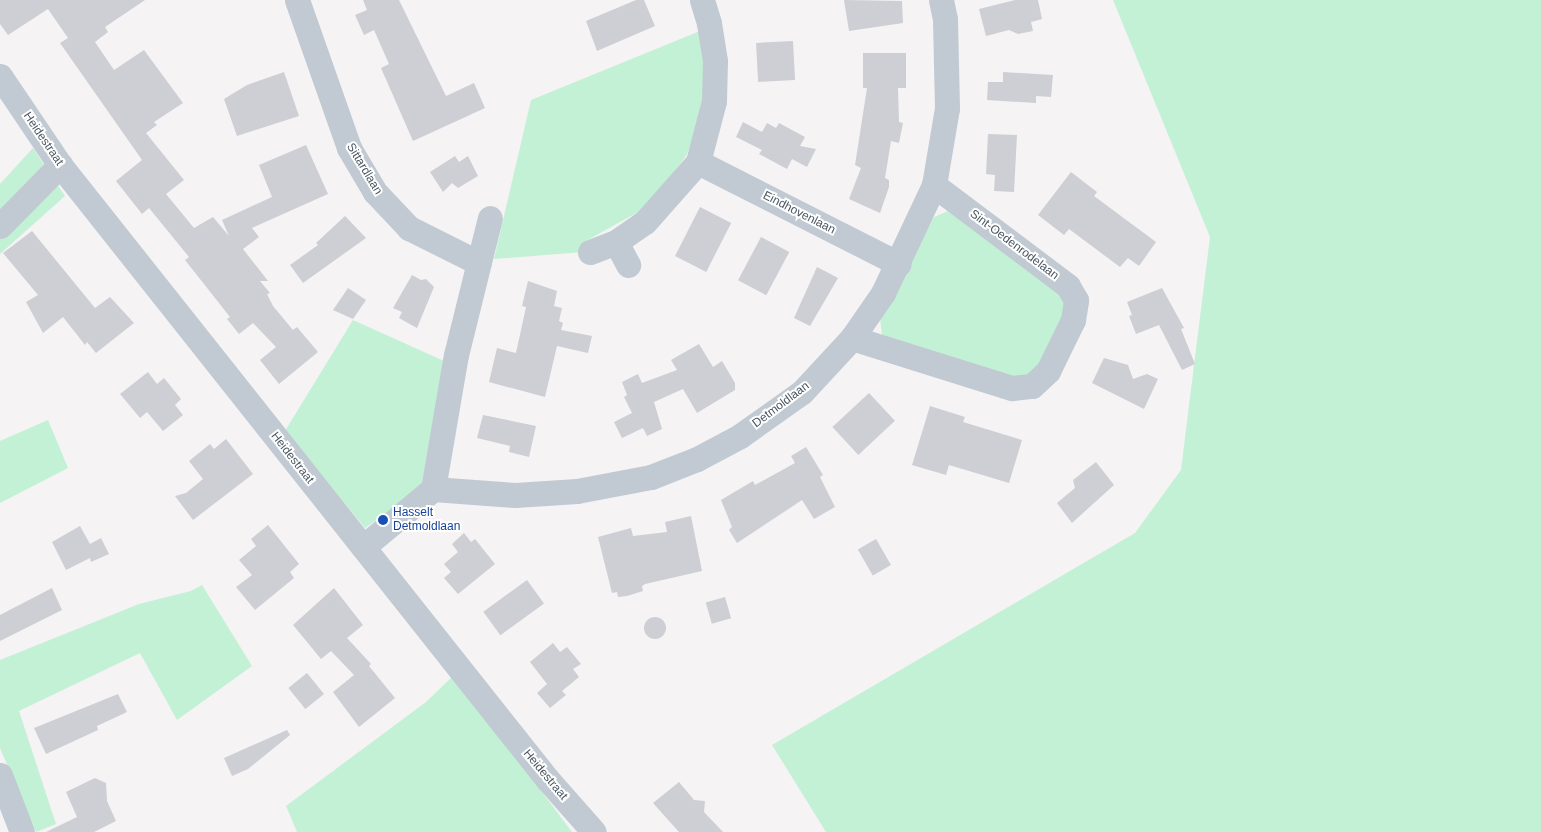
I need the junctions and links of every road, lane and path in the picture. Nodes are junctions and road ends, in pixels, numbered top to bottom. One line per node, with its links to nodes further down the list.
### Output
1 (297, 0): 12 (street, Sittardlaan)
2 (702, 0): 5 (street)
3 (941, 0): 7 (street, Detmoldlaan)
4 (0, 76): 6 (street, Heidestraat)
5 (698, 162): 10 (street); 13 (street, Eindhovenlaan)
6 (60, 164): 9 (street); 17 (street, Heidestraat)
7 (934, 185): 13 (street, Detmoldlaan); 15 (street, Sint-Oedenrodelaan)
8 (490, 218): 12 (street)
9 (0, 226)
10 (616, 242): 11 (street); 14 (street)
11 (590, 252)
12 (479, 263): 16 (street)
13 (900, 264): 15 (street, Detmoldlaan)
14 (628, 265)
15 (852, 338): 16 (street, Detmoldlaan)
16 (433, 489): 17 (street)
17 (363, 547): 20 (street, Heidestraat)
18 (0, 775): 19 (street)
19 (22, 832)
20 (594, 832)

